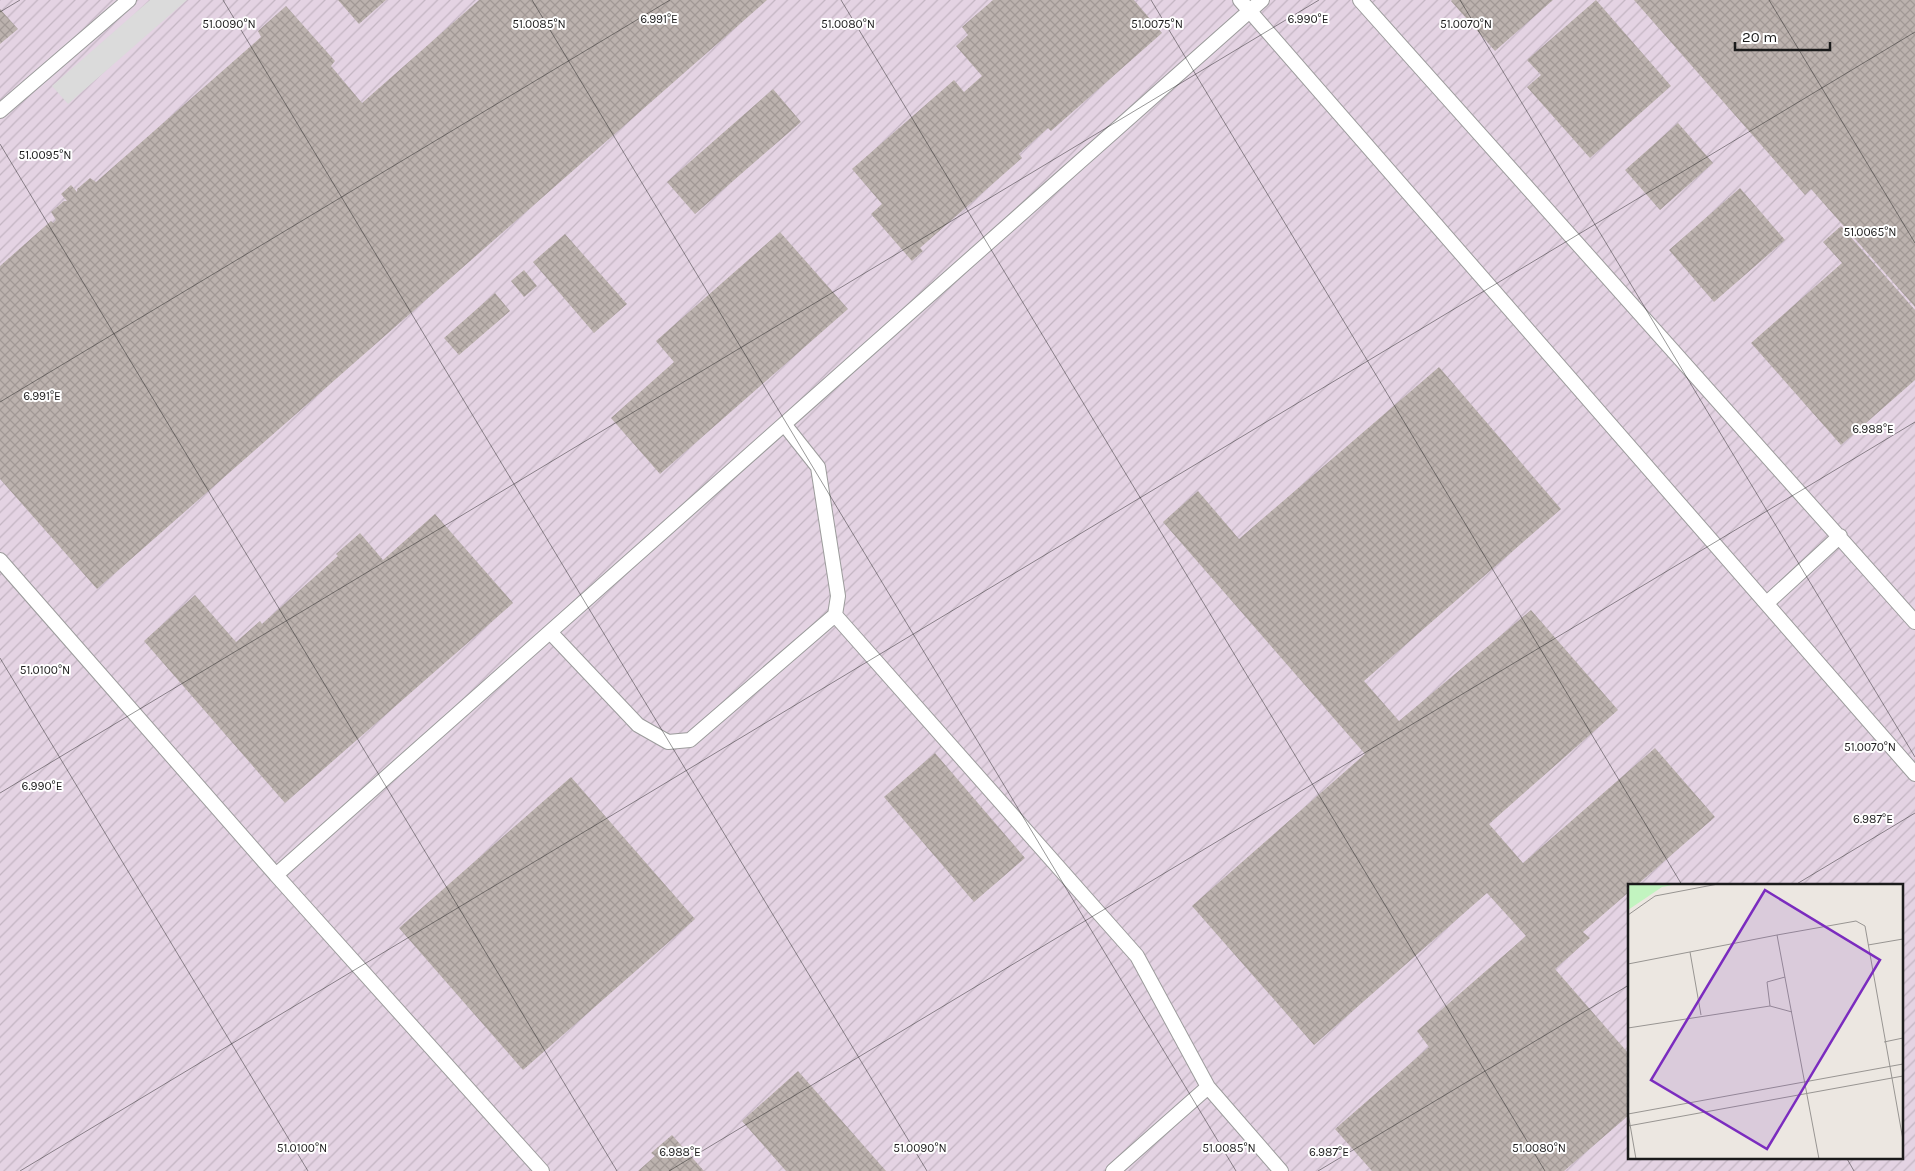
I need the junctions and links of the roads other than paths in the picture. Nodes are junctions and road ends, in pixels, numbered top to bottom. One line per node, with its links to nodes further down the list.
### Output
1 (129, 0): 6 (lane)
2 (1240, 0): 5 (lane)
3 (1262, 0): 5 (lane)
4 (1360, 0): 8 (lane)
5 (1250, 11): 7 (lane); 10 (lane)
6 (0, 111)
7 (784, 424): 11 (lane); 13 (lane)
8 (1840, 536): 10 (lane); 12 (lane)
9 (0, 560): 15 (lane)
10 (1767, 603): 14 (lane)
11 (835, 615): 13 (lane); 16 (lane)
12 (1915, 622)
13 (550, 632): 15 (lane)
14 (1915, 774)
15 (276, 875): 17 (lane)
16 (1208, 1087): 18 (lane); 19 (lane)
17 (542, 1171)
18 (1113, 1171)
19 (1281, 1171)

